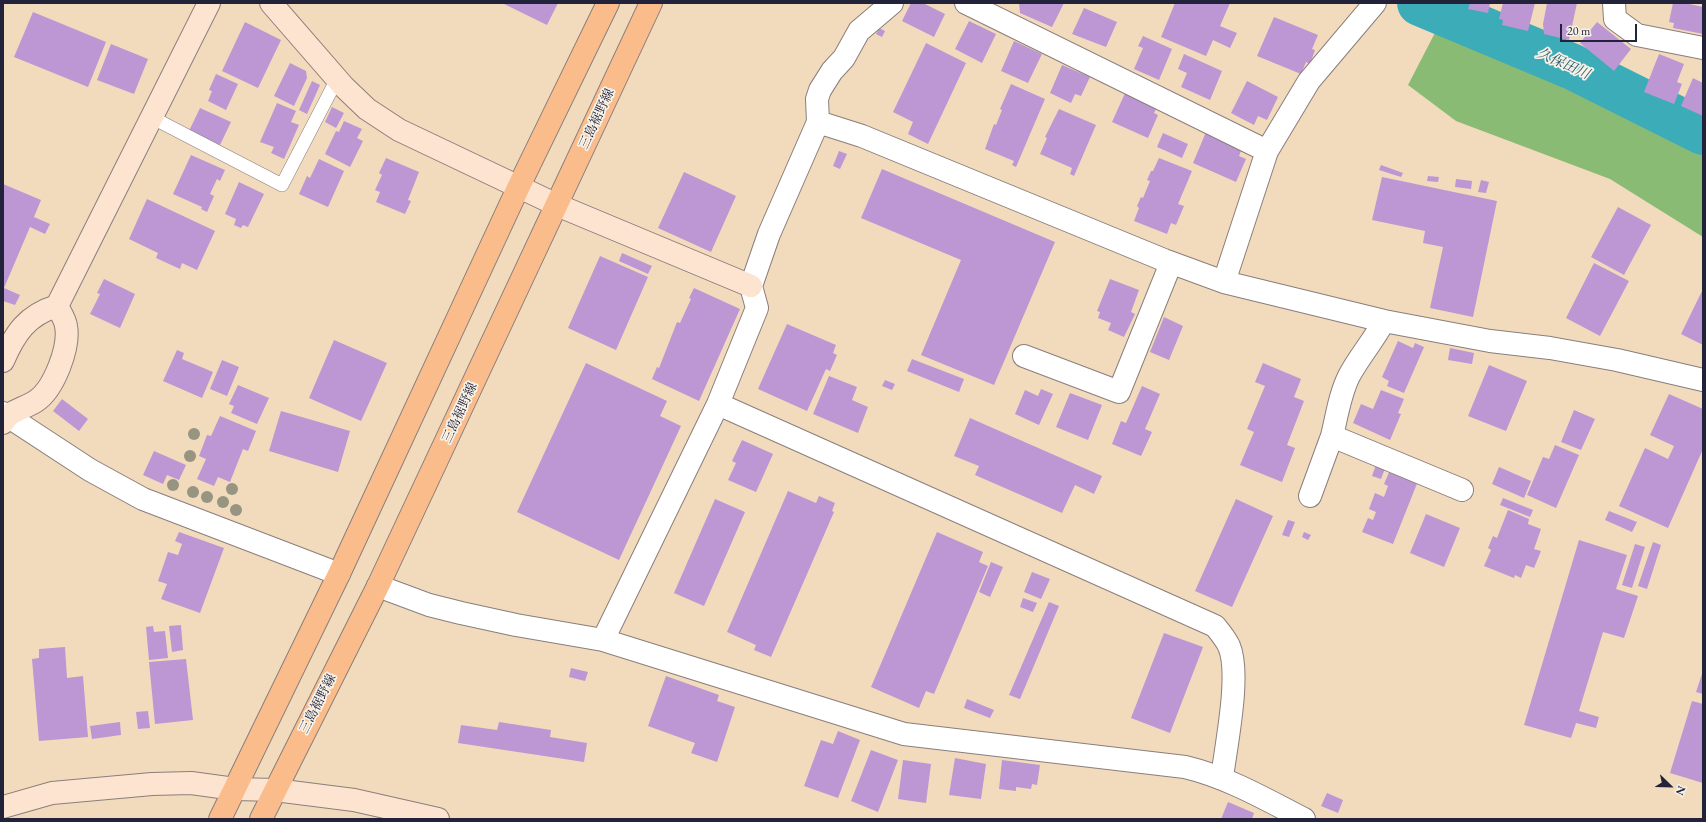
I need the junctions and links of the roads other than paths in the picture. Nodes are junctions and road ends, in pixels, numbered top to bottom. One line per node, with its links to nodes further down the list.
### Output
1 (209, 3): 11 (street)
2 (271, 3): 10 (street)
3 (608, 3): 14 (main road)
4 (651, 3): 15 (main road, 三島裾野線)
5 (892, 3): 12 (street)
6 (966, 3): 13 (street)
7 (1375, 3): 13 (street)
8 (1614, 3): 9 (street)
9 (1703, 48)
10 (337, 79): 11 (lane); 14 (street)
11 (151, 117): 19 (street)
12 (818, 122): 16 (street); 18 (street)
13 (1267, 151): 17 (street)
14 (519, 186): 15 (street); 29 (main road)
15 (557, 205): 18 (street); 30 (main road, 三島裾野線)
16 (1171, 263): 17 (street); 21 (street)
17 (1224, 282): 20 (street)
18 (751, 286): 24 (street)
19 (57, 306): 22 (street); 25 (street)
20 (1384, 320): 23 (street); 26 (street)
21 (1024, 356)
22 (3, 361)
23 (1703, 380)
24 (718, 404): 31 (street); 32 (street)
25 (4, 413): 29 (street)
26 (1332, 436): 27 (street); 28 (street)
27 (1462, 490)
28 (1310, 496)
29 (339, 574): 33 (main road)
30 (378, 586): 31 (street); 34 (main road, 三島裾野線)
31 (603, 640): 32 (street)
32 (1222, 778): 39 (street)
33 (235, 789): 34 (street); 35 (street); 36 (main road)
34 (275, 790): 37 (main road, 三島裾野線); 38 (street)
35 (3, 807)
36 (220, 819)
37 (261, 819)
38 (438, 819)
39 (1304, 819)

